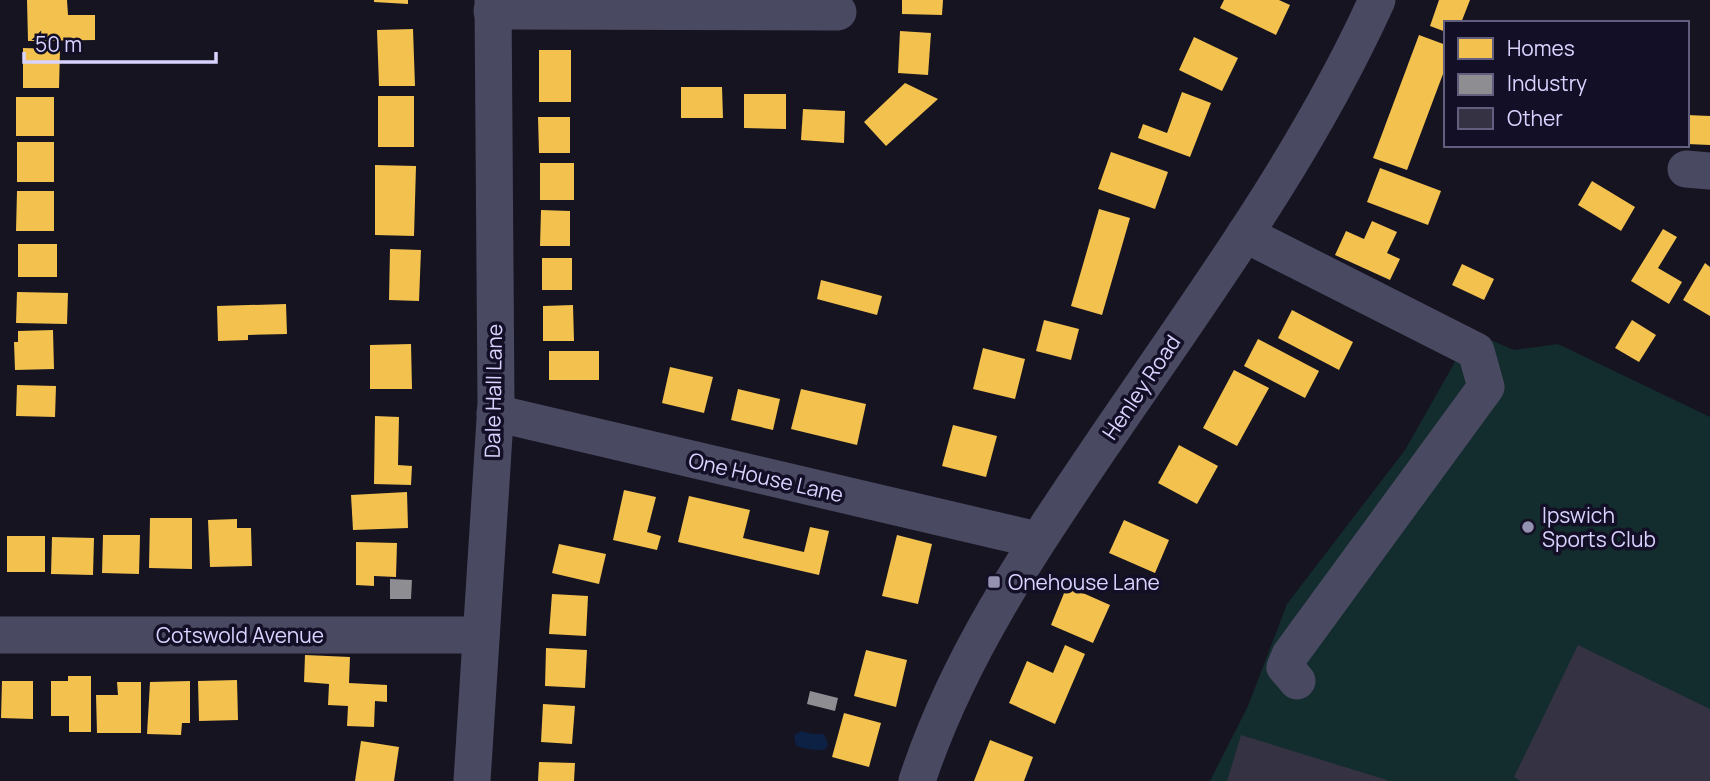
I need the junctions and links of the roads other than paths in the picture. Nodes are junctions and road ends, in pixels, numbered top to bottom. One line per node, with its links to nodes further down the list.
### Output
1 (1377, 0): 4 (street, Henley Road)
2 (492, 6): 3 (street); 5 (street, Dale Hall Lane)
3 (838, 12)
4 (1245, 234): 6 (street, Henley Road); 9 (street)
5 (495, 413): 6 (street, One House Lane); 8 (street, Dale Hall Lane)
6 (1037, 540): 11 (street, Henley Road)
7 (0, 635): 8 (street, Cotswold Avenue)
8 (481, 635): 10 (street, Dale Hall Lane)
9 (1297, 681)
10 (472, 781)
11 (917, 781)

